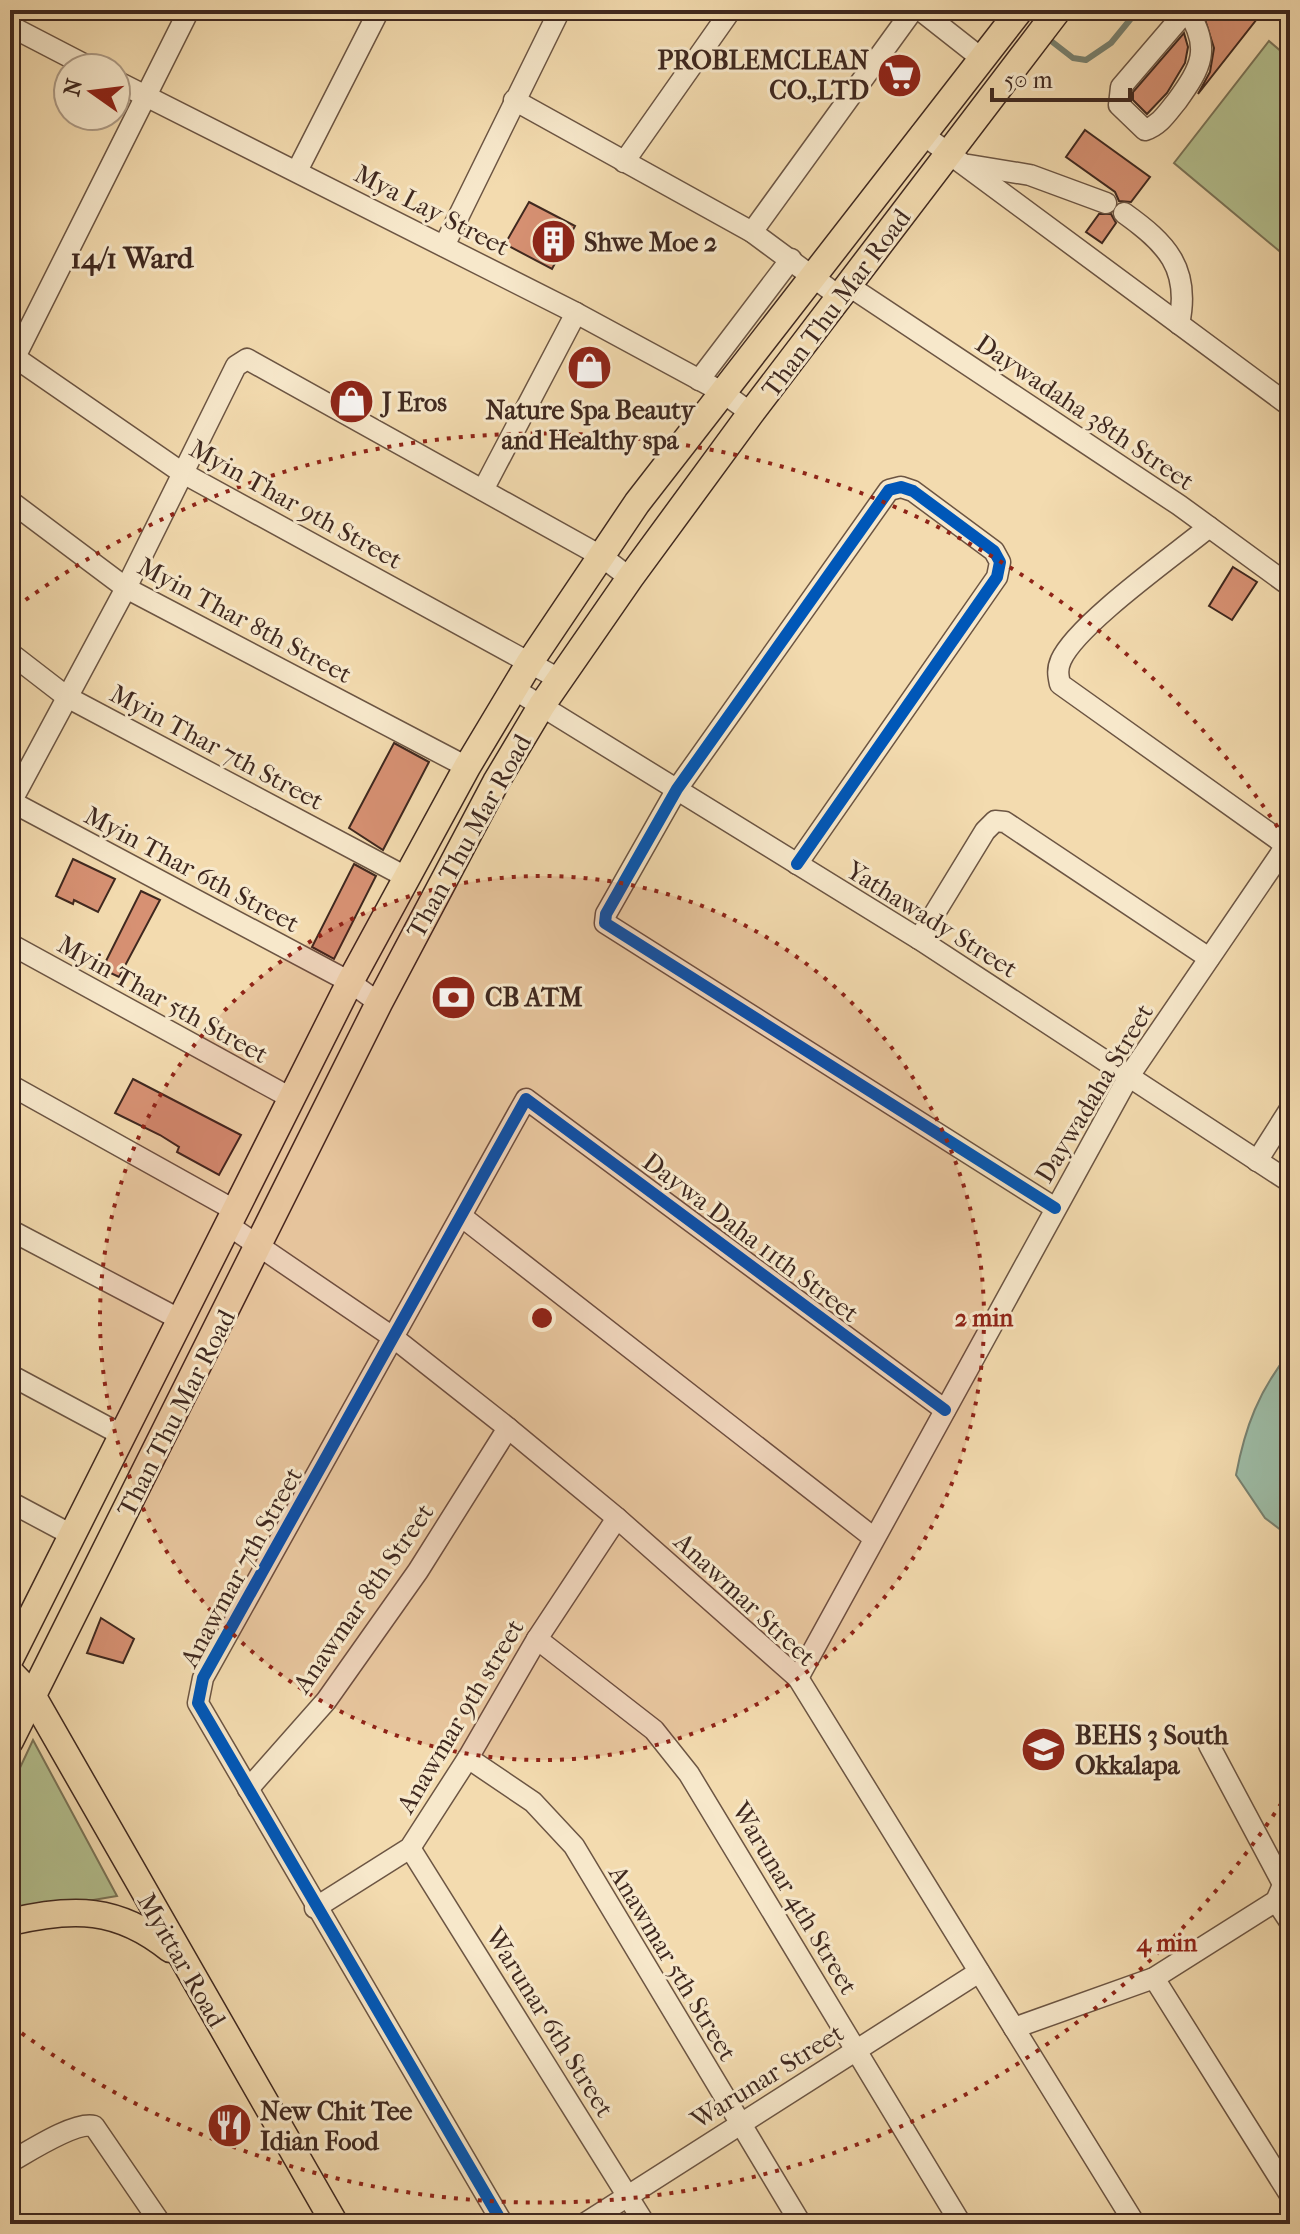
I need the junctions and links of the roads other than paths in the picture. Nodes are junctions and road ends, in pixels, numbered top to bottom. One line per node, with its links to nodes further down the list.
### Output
1 (189, 10): 14 (street)
2 (379, 10): 19 (street)
3 (560, 10): 15 (street)
4 (731, 10): 18 (street)
5 (913, 10): 20 (street)
6 (920, 10): 12 (street)
7 (1020, 10): 12 (main road, Than Thu Mar Road)
8 (1058, 10): 17 (main road, Than Thu Mar Road)
9 (1187, 10): 9 (street)
10 (10, 26): 11 (street)
11 (60, 52)
12 (985, 52): 16 (main road, Than Thu Mar Road)
13 (132, 89): 14 (street, Mya Lay Street)
14 (145, 96): 19 (street, Mya Lay Street); 27 (street)
15 (514, 100): 18 (street, Daywadaha 38th Street); 21 (street)
16 (921, 133): 17 (street); 23 (main road, Than Thu Mar Road)
17 (957, 159): 24 (main road, Than Thu Mar Road); 26 (street); 26 (street)
18 (624, 162): 20 (street, Daywadaha 38th Street)
19 (297, 171): 21 (street, Mya Lay Street)
20 (752, 232): 22 (street, Daywadaha 38th Street)
21 (444, 246): 25 (street, Mya Lay Street)
22 (791, 259): 23 (street, Daywadaha 38th Street); 28 (street)
23 (813, 274): 24 (street, Daywadaha 38th Street); 28 (main road, Than Thu Mar Road)
24 (845, 291): 30 (main road, Than Thu Mar Road); 34 (street, Daywadaha 38th Street)
25 (576, 313): 28 (street, Mya Lay Street); 32 (street)
26 (1179, 324): 29 (street)
27 (12, 359): 31 (street, Myin Thar 9th Street)
28 (710, 386): 30 (street, Mya Lay Street); 35 (main road, Than Thu Mar Road)
29 (1290, 406)
30 (751, 413): 36 (main road, Than Thu Mar Road)
31 (181, 472): 32 (street); 38 (street); 40 (street, Myin Thar 9th Street)
32 (483, 490): 35 (street)
33 (10, 501): 38 (street, Myin Thar 8th Street)
34 (1209, 527): 37 (street, Daywadaha 38th Street); 48 (street)
35 (601, 556): 36 (street); 40 (main road, Than Thu Mar Road)
36 (630, 578): 41 (main road, Than Thu Mar Road)
37 (1290, 586)
38 (126, 588): 43 (street); 45 (street, Myin Thar 8th Street)
39 (10, 653): 43 (street, Myin Thar 7th Street)
40 (530, 662): 41 (street, Myin Thar 9th Street); 42 (main road, Than Thu Mar Road)
41 (561, 680): 44 (main road, Than Thu Mar Road)
42 (514, 689): 44 (street, Yathawady Street); 45 (main road, Than Thu Mar Road)
43 (67, 697): 47 (street); 50 (street, Myin Thar 7th Street)
44 (542, 705): 46 (street, Yathawady Street); 55 (main road, Than Thu Mar Road)
45 (467, 767): 50 (main road, Than Thu Mar Road)
46 (677, 789): 49 (street, Yathawady Street); 49 (street); 63 (street)
47 (10, 802): 54 (street, Myin Thar 6th Street)
48 (1288, 842): 53 (street, Daywadaha Street)
49 (797, 864): 51 (street, Yathawady Street)
50 (406, 877): 54 (main road, Than Thu Mar Road)
51 (919, 939): 53 (street); 56 (street, Yathawady Street)
52 (10, 944): 58 (street, Myin Thar 5th Street)
53 (1209, 958): 56 (street, Daywadaha Street)
54 (350, 982): 55 (street, Myin Thar 6th Street); 58 (main road, Than Thu Mar Road)
55 (379, 1003): 67 (main road, Than Thu Mar Road)
56 (1129, 1076): 61 (street, Yathawady Street); 63 (street, Daywadaha Street)
57 (10, 1085): 65 (street, Anawmar Street)
58 (291, 1098): 65 (main road, Than Thu Mar Road)
59 (531, 1101): 64 (street, Anawmar 7th Street); 71 (street, Daywa Daha 11th Street)
60 (1290, 1109): 61 (street)
61 (1257, 1161): 62 (street, Yathawady Street)
62 (1290, 1182)
63 (1055, 1208): 71 (street, Daywadaha Street)
64 (461, 1216): 69 (street, Anawmar 7th Street); 78 (street)
65 (232, 1218): 67 (street, Anawmar Street); 68 (main road, Than Thu Mar Road)
66 (10, 1230): 68 (street)
67 (259, 1247): 69 (street, Anawmar Street); 74 (main road, Than Thu Mar Road)
68 (179, 1319): 72 (main road, Than Thu Mar Road)
69 (394, 1338): 73 (street, Anawmar Street); 87 (street, Anawmar 7th Street)
70 (10, 1375): 72 (street)
71 (945, 1410): 78 (street, Daywadaha Street)
72 (126, 1428): 74 (main road); 77 (main road, Than Thu Mar Road)
73 (508, 1428): 76 (street, Anawmar Street); 87 (street, Anawmar 8th Street)
74 (162, 1440): 83 (main road, Than Thu Mar Road)
75 (10, 1502): 77 (street)
76 (617, 1518): 79 (street, Anawmar 9th street); 82 (street, Anawmar Street)
77 (70, 1534): 80 (main road, Than Thu Mar Road)
78 (874, 1538): 82 (street, Daywadaha Street)
79 (537, 1639): 86 (street, Anawmar 9th street); 97 (street, Warunar 4th Street)
80 (10, 1659)
81 (10, 1672): 83 (main road, Myittar Road)
82 (798, 1678): 94 (street, Anawmar Street)
83 (32, 1695): 84 (main road, Than Thu Mar Road); 93 (main road, Myittar Road)
84 (10, 1741)
85 (1209, 1745): 89 (street)
86 (468, 1758): 88 (street, Anawmar 9th street); 98 (street, Anawmar 5th Street)
87 (248, 1789): 90 (street, Anawmar 7th Street)
88 (410, 1848): 90 (street, Anawmar 9th street); 101 (street, Warunar 6th Street)
89 (1283, 1885): 92 (street); 95 (street)
90 (315, 1908): 104 (street, Anawmar 7th Street)
91 (10, 1922): 93 (main road)
92 (1290, 1922)
93 (179, 1957): 103 (main road, Myittar Road)
94 (979, 1972): 96 (street, Anawmar Street); 97 (street, Warunar Street)
95 (1154, 1978): 96 (street); 100 (street)
96 (1014, 2028): 109 (street, Anawmar Street)
97 (857, 2050): 98 (street, Warunar Street); 108 (street, Warunar 4th Street)
98 (739, 2125): 101 (street, Warunar Street); 107 (street, Anawmar 5th Street)
99 (10, 2162): 102 (street)
100 (1290, 2195)
101 (628, 2196): 105 (street, Warunar Street); 106 (street, Warunar 6th Street)
102 (161, 2224)
103 (335, 2224)
104 (503, 2224)
105 (584, 2224)
106 (645, 2224)
107 (801, 2224)
108 (961, 2224)
109 (1135, 2224)

